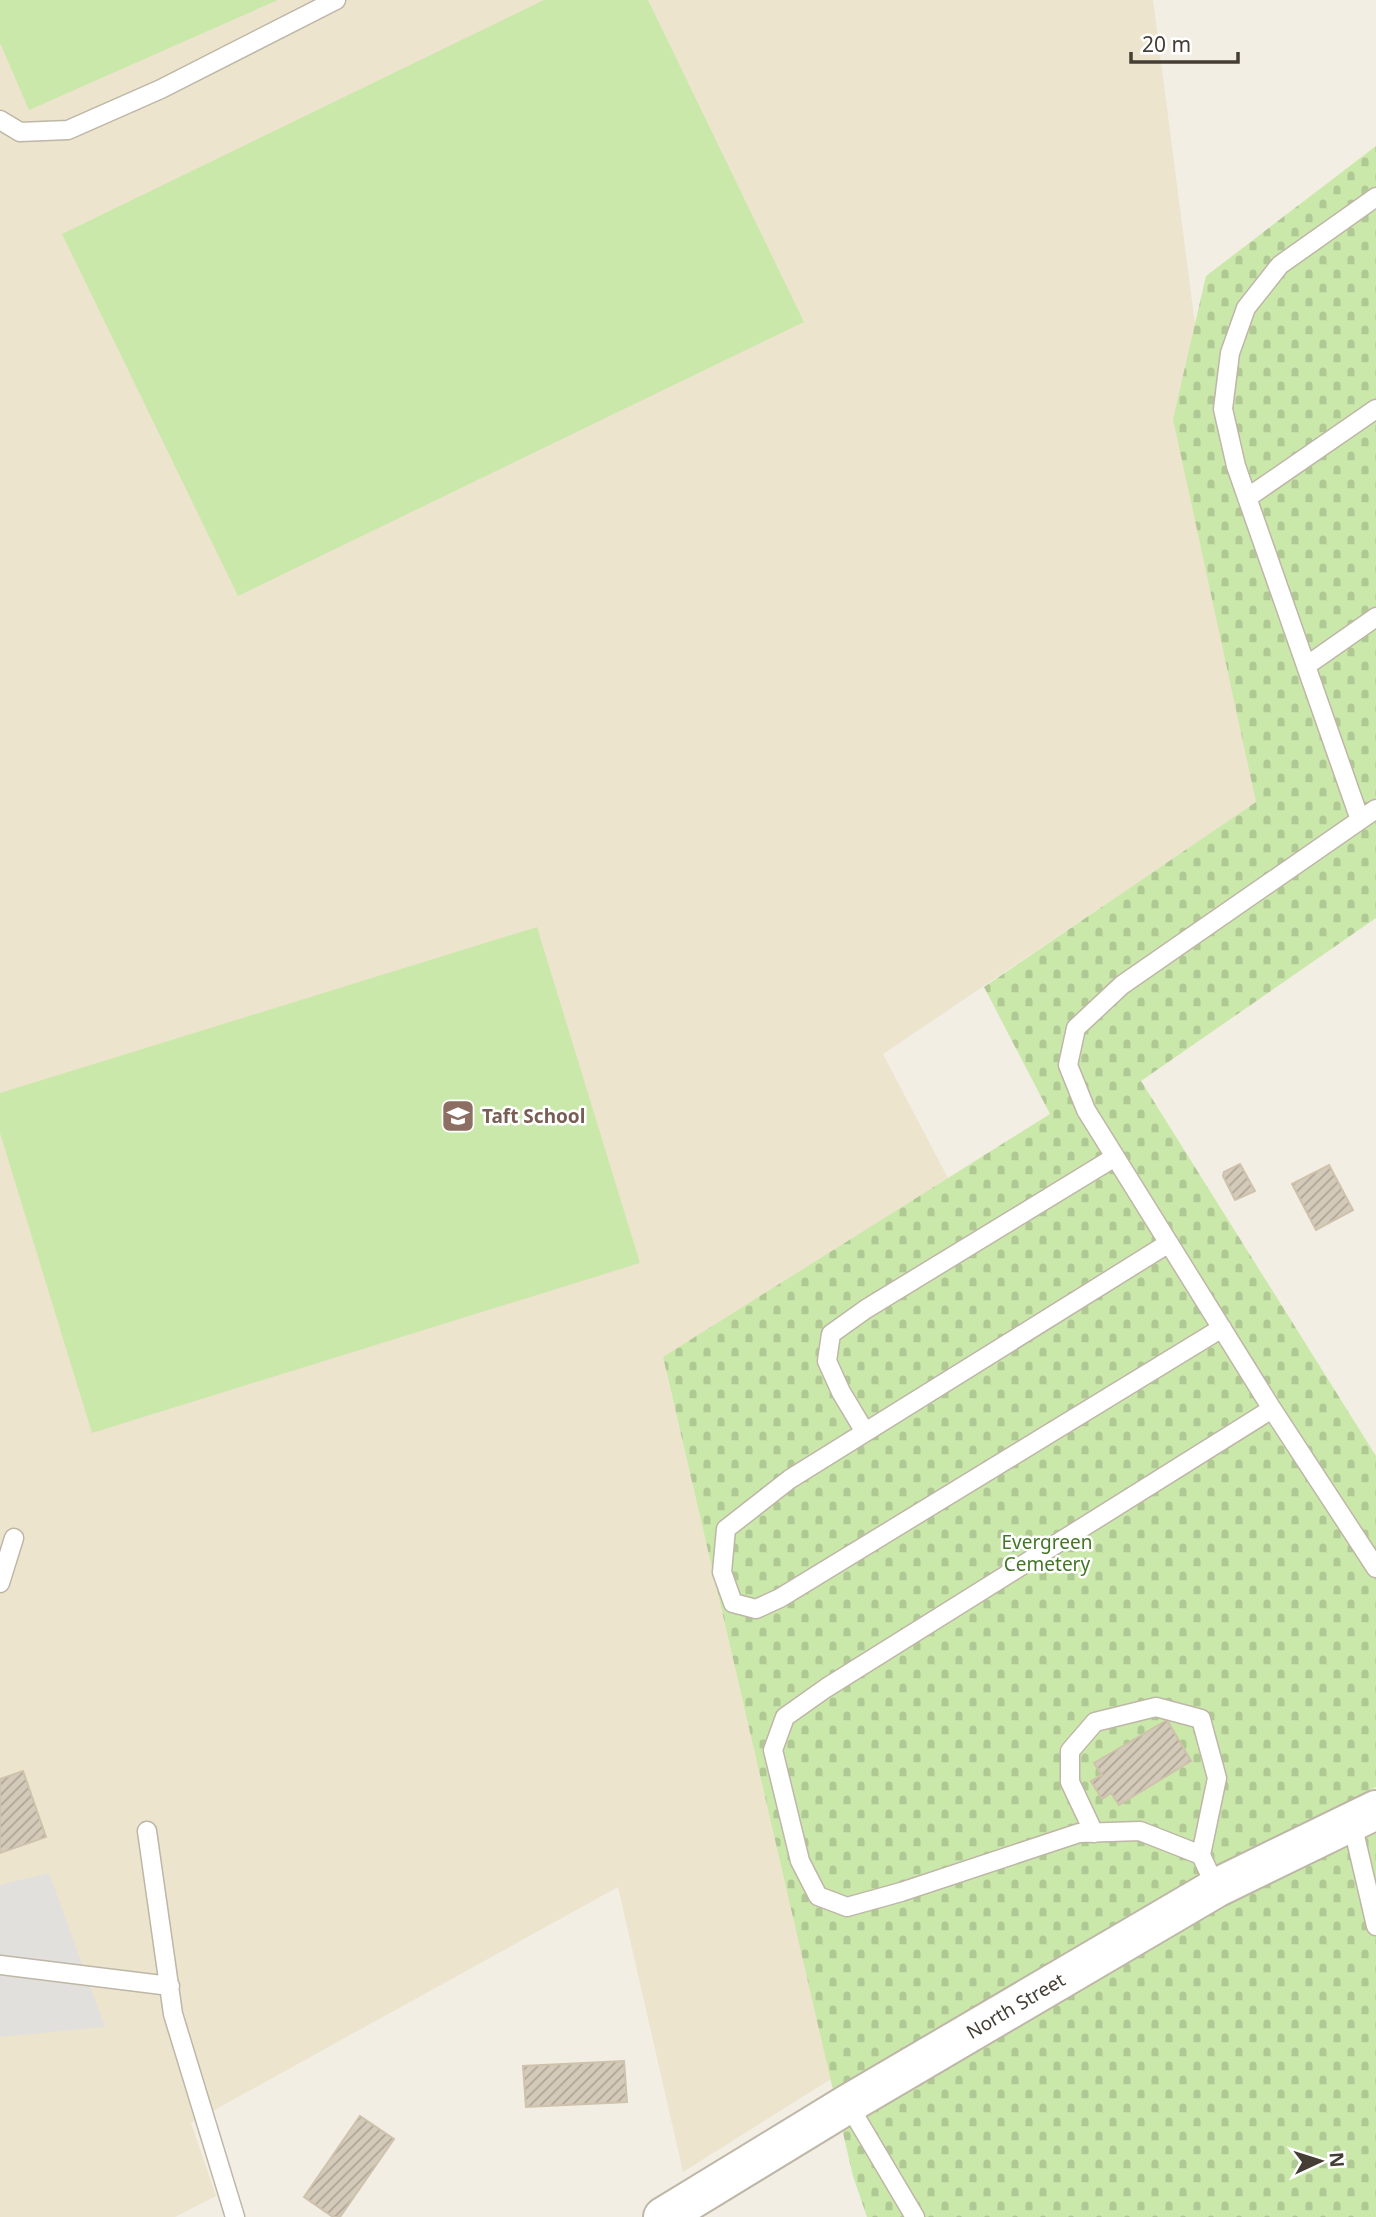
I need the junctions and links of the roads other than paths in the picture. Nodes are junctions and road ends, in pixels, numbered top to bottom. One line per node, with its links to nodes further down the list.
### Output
1 (336, 0): 2 (lane)
2 (0, 120)
3 (1376, 197): 5 (lane)
4 (1376, 409): 5 (lane)
5 (1247, 498): 7 (lane)
6 (1376, 617): 7 (lane)
7 (1306, 666): 9 (lane)
8 (1376, 809): 9 (lane)
9 (1360, 820): 10 (lane)
10 (1115, 1157): 11 (lane); 14 (lane)
11 (1169, 1243): 12 (lane); 14 (lane)
12 (1222, 1328): 13 (lane); 14 (lane)
13 (1272, 1409): 16 (lane); 20 (lane)
14 (866, 1432)
15 (14, 1538): 17 (lane)
16 (1376, 1568)
17 (0, 1583)
18 (1364, 1817): 21 (street, North Street); 22 (lane)
19 (147, 1830): 24 (lane)
20 (1094, 1833): 21 (lane); 21 (lane)
21 (1209, 1872): 25 (street, North Street)
22 (1376, 1926)
23 (0, 1965): 24 (lane)
24 (170, 1986): 26 (lane)
25 (848, 2104): 27 (street, North Street); 28 (lane)
26 (235, 2217)
27 (663, 2217)
28 (915, 2217)

